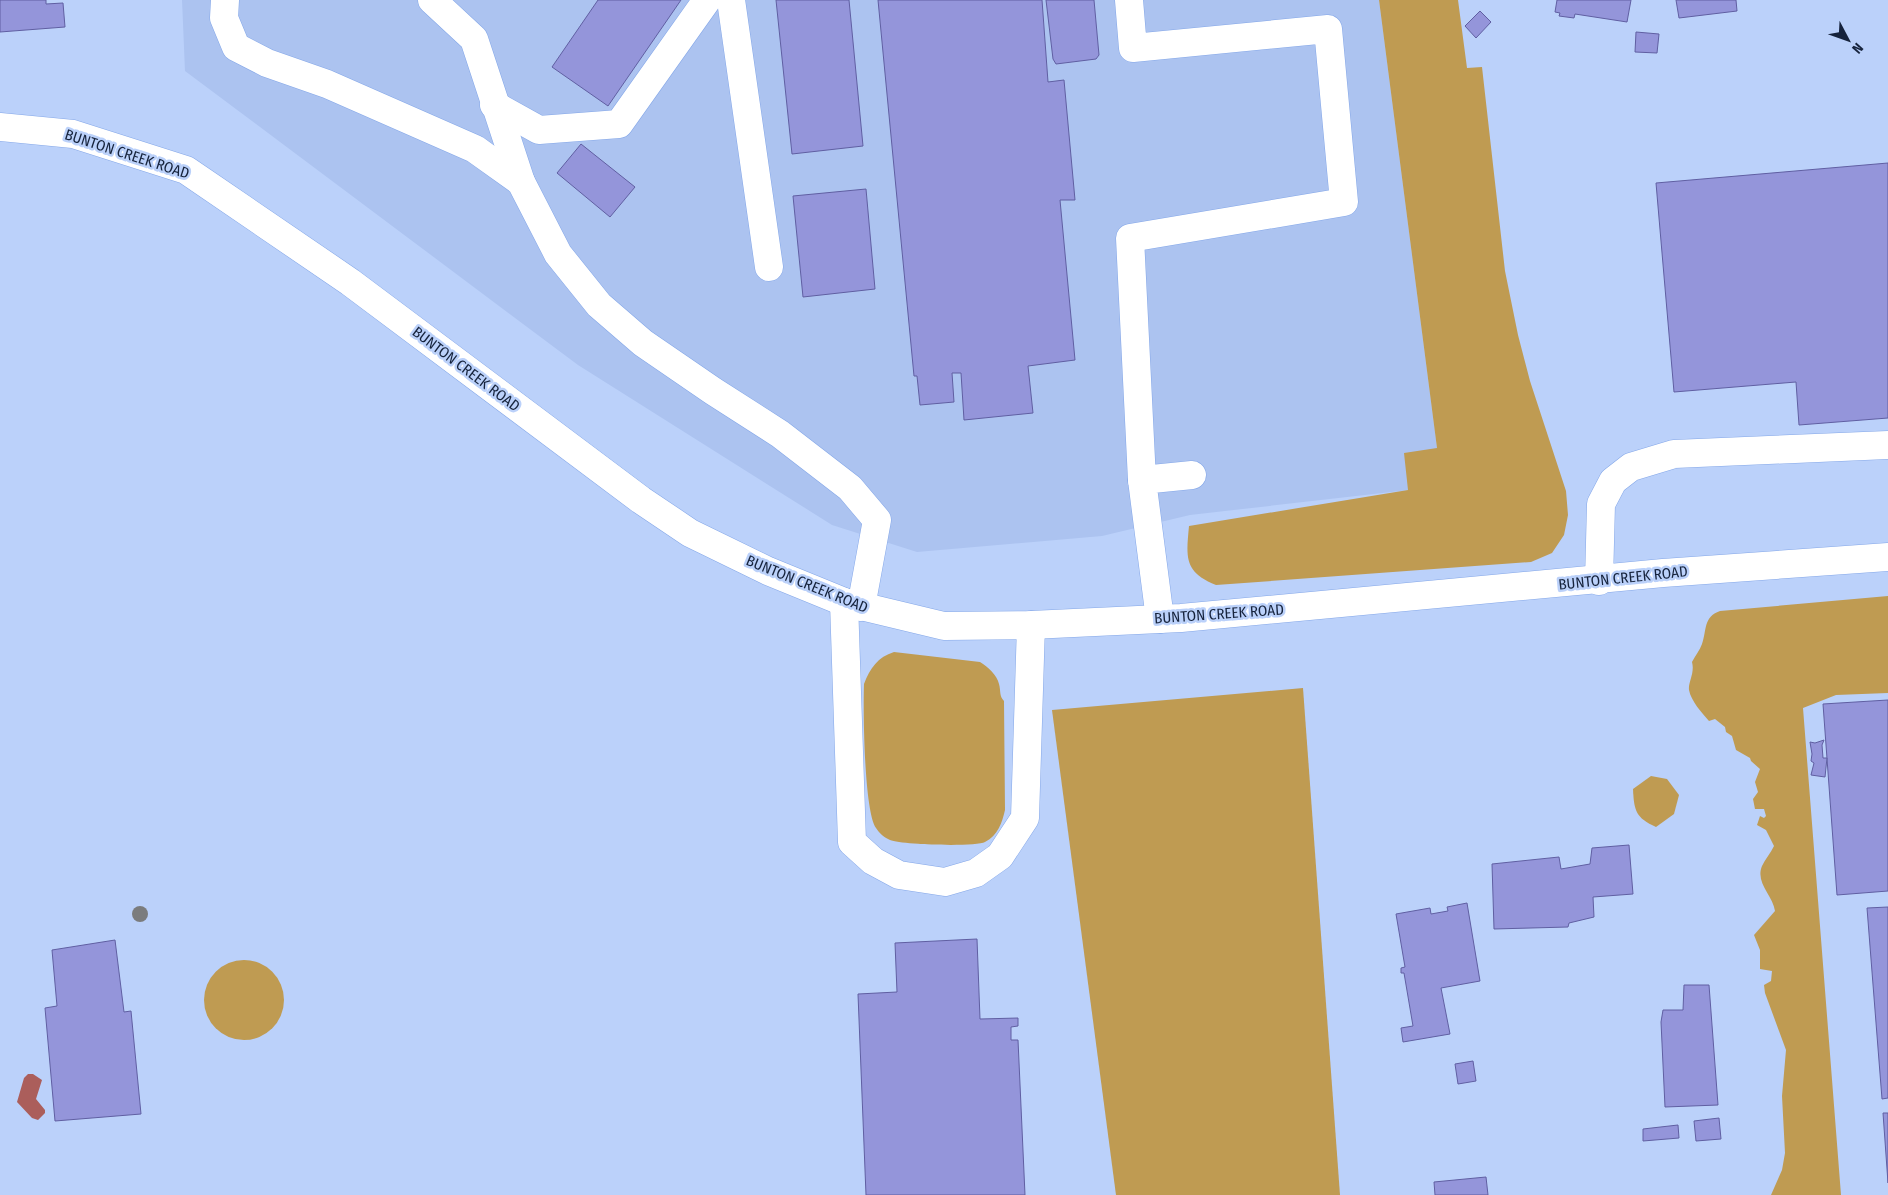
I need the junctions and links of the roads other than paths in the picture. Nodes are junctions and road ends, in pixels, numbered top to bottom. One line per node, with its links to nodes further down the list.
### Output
1 (225, 0): 8 (street)
2 (706, 0): 6 (street)
3 (731, 0): 9 (street)
4 (1129, 0): 12 (street)
5 (445, 5): 6 (street)
6 (494, 105): 8 (street)
7 (0, 126): 15 (street, BUNTON CREEK ROAD)
8 (521, 182): 15 (street)
9 (770, 267)
10 (1888, 444): 14 (street)
11 (1192, 475): 12 (street)
12 (1142, 480): 16 (street)
13 (1888, 557): 14 (street, BUNTON CREEK ROAD)
14 (1599, 581): 16 (street, BUNTON CREEK ROAD)
15 (852, 604): 17 (street, BUNTON CREEK ROAD); 17 (street)
16 (1160, 619): 17 (street, BUNTON CREEK ROAD)
17 (1031, 625)

